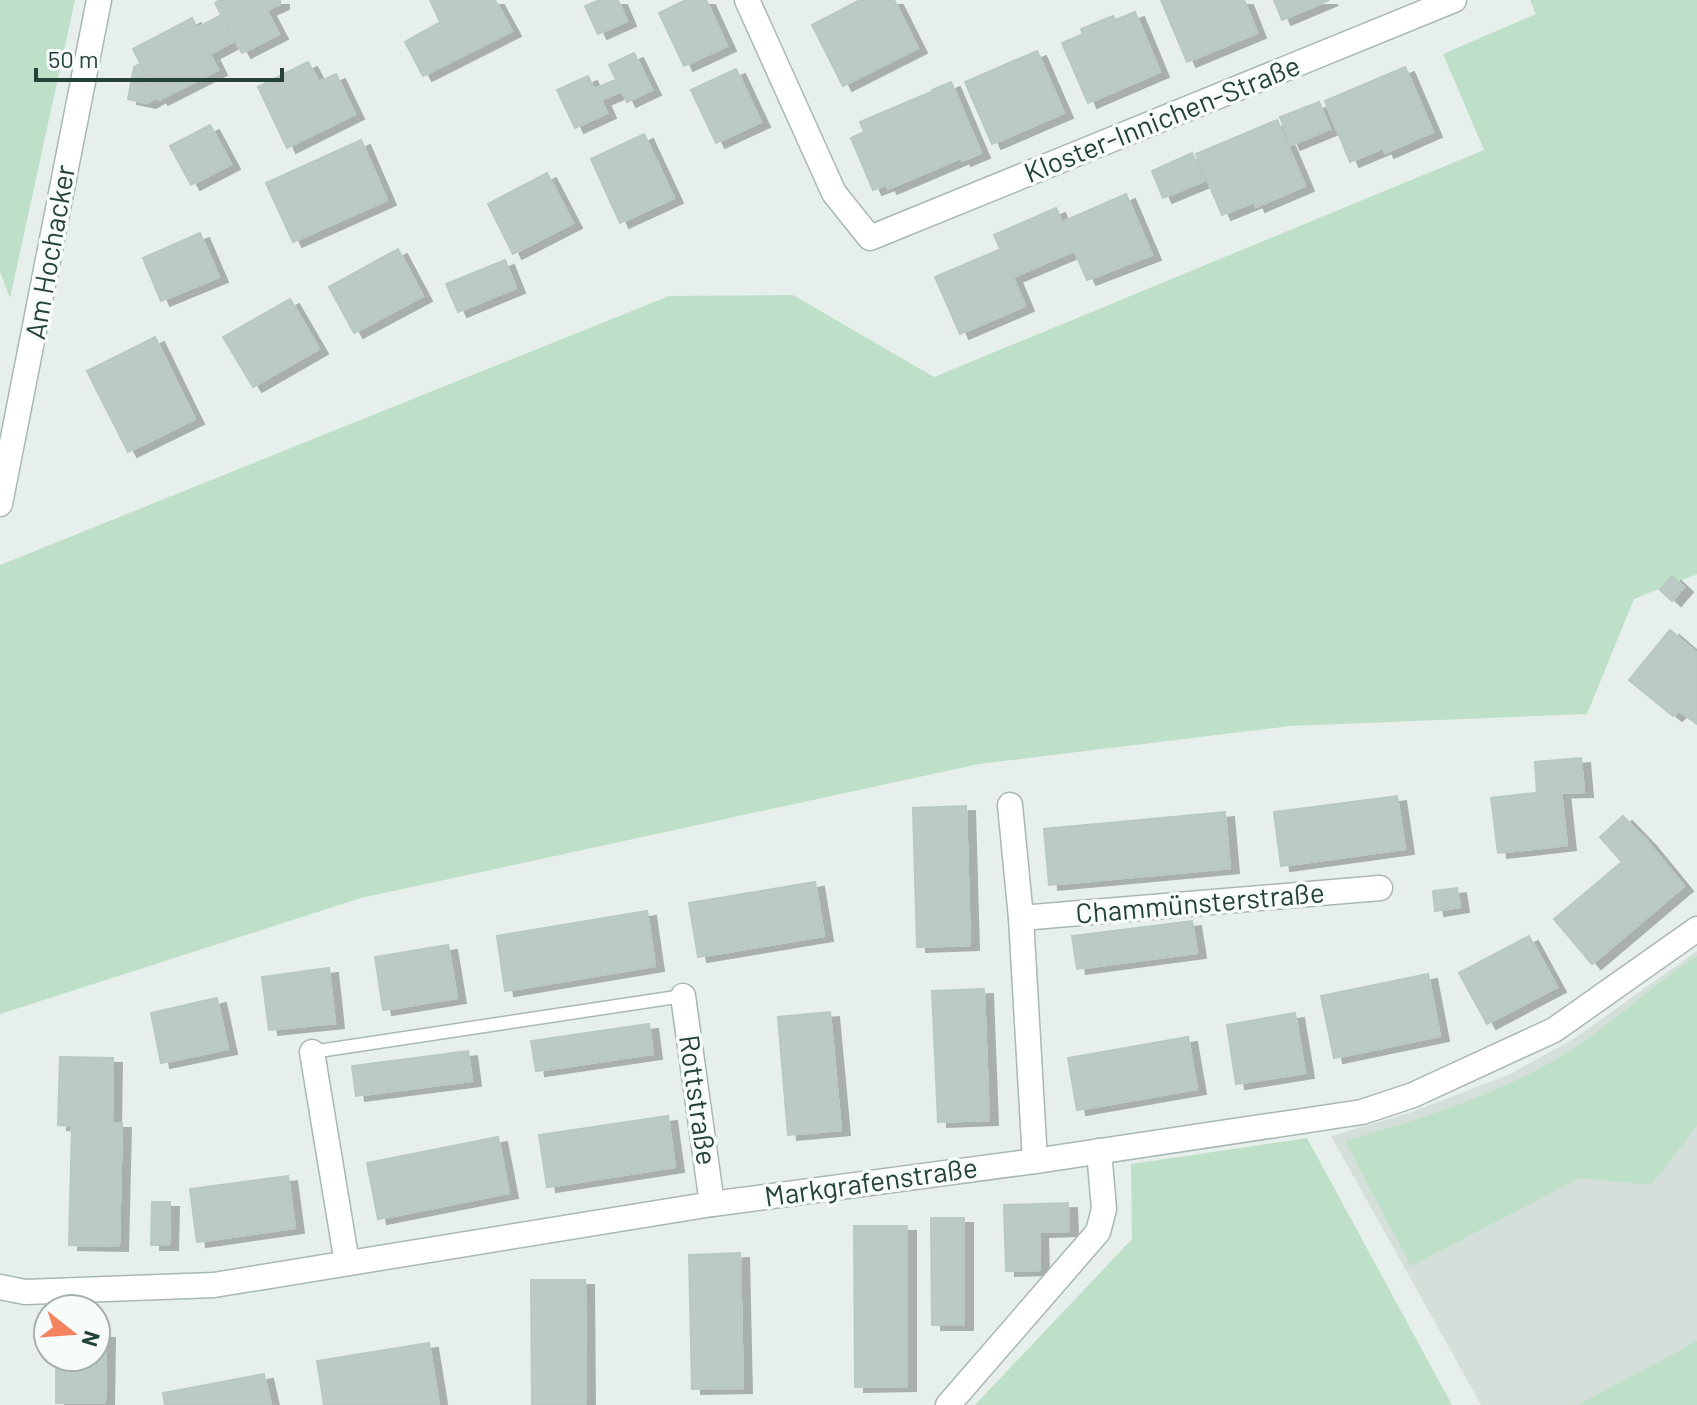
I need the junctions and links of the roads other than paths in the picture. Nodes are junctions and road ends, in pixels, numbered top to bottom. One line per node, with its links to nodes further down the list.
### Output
1 (99, 0): 4 (street, Am Hochacker)
2 (747, 0): 3 (street, Kloster-Innichen-Straße)
3 (1454, 0)
4 (0, 504)
5 (1010, 805): 7 (street)
6 (1380, 888): 7 (street, Chammünsterstraße)
7 (1021, 918): 12 (street)
8 (1697, 929): 11 (street, Markgrafenstraße)
9 (683, 996): 10 (lane); 13 (street, Rottstraße)
10 (312, 1052): 14 (street)
11 (1099, 1151): 12 (street, Markgrafenstraße); 16 (street)
12 (1035, 1161): 13 (street, Markgrafenstraße)
13 (712, 1204): 14 (street, Markgrafenstraße)
14 (347, 1263): 15 (street, Markgrafenstraße)
15 (0, 1287)
16 (948, 1405)

